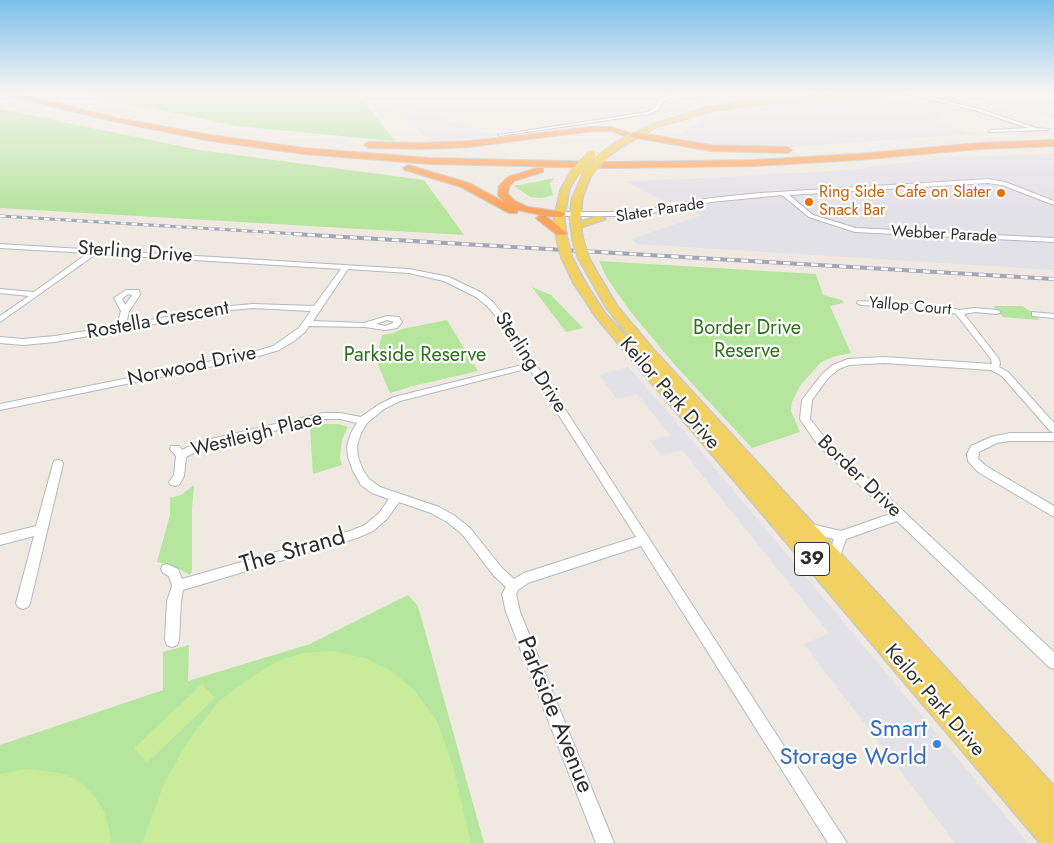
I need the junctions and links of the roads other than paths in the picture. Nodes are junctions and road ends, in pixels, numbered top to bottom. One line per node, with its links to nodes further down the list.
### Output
1 (156, 131): 28 (highway)
2 (177, 131): 24 (highway)
3 (211, 131): 16 (highway)
4 (525, 131): 12 (street)
5 (569, 131): 14 (highway)
6 (575, 131): 14 (highway)
7 (616, 131): 11 (highway)
8 (628, 131): 11 (main road)
9 (642, 131): 13 (main road)
10 (650, 131): 17 (highway)
11 (625, 133): 13 (main road); 28 (main road, bridge)
12 (500, 135)
13 (634, 135): 17 (highway); 28 (main road, bridge)
14 (542, 136): 21 (highway)
15 (1054, 137): 18 (highway)
16 (253, 138): 18 (highway); 19 (highway)
17 (646, 138): 23 (highway)
18 (968, 141): 22 (highway)
19 (319, 142)
20 (1054, 143): 24 (highway)
21 (362, 145)
22 (864, 146)
23 (798, 149)
24 (945, 150): 28 (highway)
25 (784, 194): 26 (street, Slater Parade); 27 (street, Slater Parade); 29 (street, Webber Parade)
26 (1054, 203)
27 (595, 217): 28 (main road); 28 (main road)
28 (566, 220): 32 (main road, Keilor Park Drive / 39, bridge); 32 (main road, Keilor Park Drive / 39, bridge)
29 (1054, 240)
30 (0, 246): 31 (street, Sterling Drive)
31 (96, 251): 33 (street, Sterling Drive); 35 (street)
32 (576, 259): 59 (main road, Keilor Park Drive / 39); 72 (main road, Keilor Park Drive / 39)
33 (346, 267): 37 (street, Norwood Drive); 48 (street, Sterling Drive)
34 (0, 291): 35 (street)
35 (34, 294): 43 (street)
36 (861, 303): 39 (street, Yallop Court)
37 (317, 309): 44 (street, Norwood Drive); 46 (street, Rostella Crescent)
38 (125, 311): 46 (street)
39 (959, 312): 40 (street, Yallop Court); 49 (street, Yallop Court)
40 (998, 312)
41 (1035, 314): 42 (street)
42 (1054, 316)
43 (0, 320)
44 (308, 323): 45 (street); 50 (street, Norwood Drive)
45 (365, 325)
46 (121, 327): 47 (street, Rostella Crescent)
47 (0, 340)
48 (532, 365): 51 (street); 63 (street, Sterling Drive)
49 (994, 368): 52 (street); 58 (street, Border Drive)
50 (0, 407)
51 (363, 421): 55 (street, Westleigh Place); 56 (street)
52 (1054, 429)
53 (1054, 437): 57 (street)
54 (58, 464): 60 (street)
55 (175, 482)
56 (396, 498): 66 (street, The Strand); 67 (street)
57 (1054, 512)
58 (899, 515): 61 (street); 70 (street, Border Drive)
59 (807, 528): 61 (street); 64 (main road, Keilor Park Drive / 39)
60 (40, 530): 62 (street); 68 (street)
61 (841, 536): 64 (street)
62 (0, 540)
63 (643, 540): 67 (street); 74 (street, Sterling Drive)
64 (834, 558): 71 (main road, Keilor Park Drive / 39)
65 (167, 569): 66 (street)
66 (178, 586): 69 (street)
67 (513, 586): 73 (street, Parkside Avenue)
68 (23, 603)
69 (172, 640)
70 (1054, 662)
71 (1054, 805)
72 (1054, 839)
73 (605, 843)
74 (838, 843)

